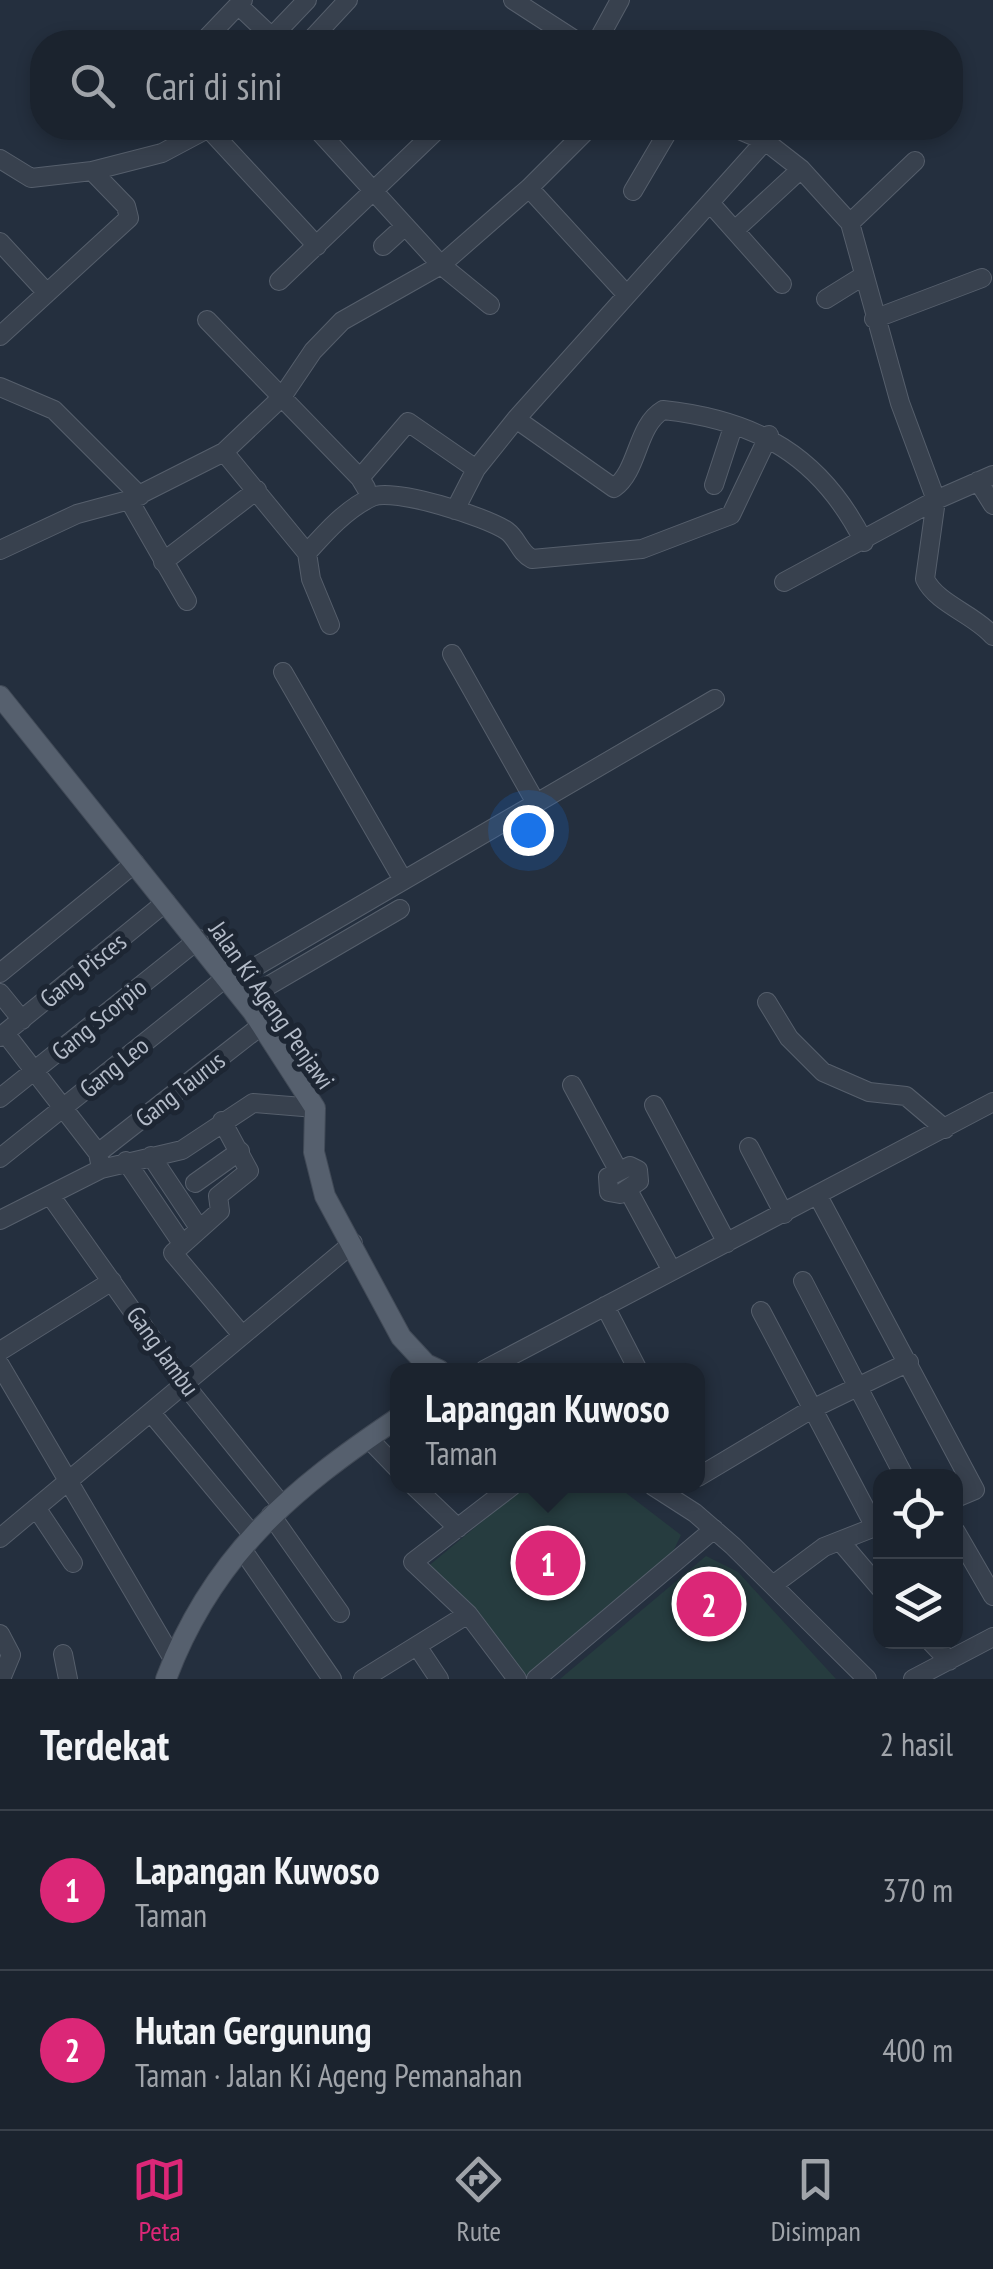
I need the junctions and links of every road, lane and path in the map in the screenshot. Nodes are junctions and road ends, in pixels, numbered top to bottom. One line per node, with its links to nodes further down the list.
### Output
1 (307, 0): 8 (street)
2 (348, 0): 9 (street)
3 (512, 0): 10 (street)
4 (620, 0): 11 (street)
5 (240, 3): 6 (street); 7 (street)
6 (214, 30)
7 (261, 30)
8 (278, 30)
9 (320, 30)
10 (559, 30)
11 (603, 30)
12 (186, 140): 22 (street)
13 (220, 140): 31 (street)
14 (327, 140): 24 (street)
15 (426, 140): 24 (street)
16 (577, 140): 23 (street)
17 (663, 140): 25 (street)
18 (764, 141): 21 (street); 26 (street)
19 (0, 158): 22 (street)
20 (915, 161): 27 (street)
21 (801, 169): 27 (street); 29 (street)
22 (92, 171): 38 (street)
23 (529, 188): 33 (street); 39 (street)
24 (374, 190): 28 (street); 31 (street)
25 (633, 191)
26 (711, 204): 29 (street); 39 (street)
27 (850, 223): 34 (street)
28 (405, 226): 32 (street); 33 (street)
29 (736, 229): 37 (street)
30 (0, 242): 38 (street)
31 (317, 246): 36 (street)
32 (383, 246)
33 (442, 265): 41 (street); 46 (street)
34 (864, 276): 40 (street); 42 (street)
35 (982, 278): 42 (street)
36 (279, 281)
37 (782, 284)
38 (47, 293): 44 (street)
39 (626, 294): 47 (street)
40 (826, 299)
41 (490, 306)
42 (874, 318): 58 (street)
43 (207, 320): 46 (street)
44 (0, 336)
45 (0, 387): 57 (street)
46 (282, 397): 50 (street); 52 (street)
47 (516, 420): 48 (street); 51 (street)
48 (733, 427): 49 (street); 54 (street)
49 (769, 435): 60 (street); 61 (street)
50 (224, 452): 55 (street); 57 (street)
51 (476, 469): 52 (street); 60 (street)
52 (360, 478): 56 (street)
53 (986, 478): 58 (street); 59 (street)
54 (714, 485)
55 (257, 490): 63 (street); 64 (street)
56 (372, 497): 60 (street); 63 (street)
57 (135, 498): 62 (street); 64 (street)
58 (936, 500): 61 (street); 68 (street)
59 (993, 505)
60 (454, 510)
61 (864, 542): 65 (street)
62 (0, 550)
63 (307, 554): 67 (street)
64 (164, 562): 66 (street)
65 (784, 582)
66 (187, 600)
67 (330, 625)
68 (993, 636)
69 (452, 654): 73 (street)
70 (283, 672): 75 (street)
71 (715, 699): 73 (street, Gang Leo)
72 (2, 703): 74 (main road, Jalan Ki Ageng Penjawi)
73 (536, 802): 75 (street, Gang Leo)
74 (135, 863): 76 (main road, Jalan Ki Ageng Penjawi); 79 (street)
75 (403, 880): 80 (street, Gang Leo)
76 (166, 902): 78 (main road, Jalan Ki Ageng Penjawi); 84 (street, Gang Pisces)
77 (400, 909): 82 (street)
78 (199, 940): 80 (main road, Jalan Ki Ageng Penjawi); 87 (street, Gang Scorpio)
79 (0, 973)
80 (229, 978): 82 (main road, Jalan Ki Ageng Penjawi); 92 (street, Gang Leo)
81 (0, 992): 84 (street)
82 (244, 1000): 85 (main road, Jalan Ki Ageng Penjawi)
83 (767, 1002): 95 (street)
84 (22, 1020): 86 (street, Gang Pisces)
85 (262, 1026): 93 (main road, Jalan Ki Ageng Penjawi); 100 (street, Gang Taurus)
86 (2, 1035): 87 (street)
87 (35, 1070): 89 (street, Gang Scorpio); 92 (street)
88 (572, 1085): 111 (street)
89 (0, 1098)
90 (993, 1102): 95 (street)
91 (654, 1105): 110 (street)
92 (62, 1108): 99 (street, Gang Leo); 100 (street)
93 (315, 1108): 94 (street); 109 (main road, Jalan Ki Ageng Penjawi)
94 (222, 1121): 97 (street); 98 (street)
95 (938, 1133): 104 (street)
96 (749, 1148): 105 (street)
97 (240, 1151): 102 (street); 107 (street)
98 (151, 1156): 101 (street); 107 (street)
99 (0, 1158)
100 (100, 1161): 101 (street); 103 (street)
101 (126, 1161): 108 (street)
102 (195, 1183)
103 (50, 1195): 106 (street); 112 (street, Gang Jambu)
104 (818, 1196): 105 (street); 118 (street)
105 (784, 1214): 110 (street)
106 (0, 1220)
107 (198, 1228): 108 (street)
108 (181, 1242): 116 (street)
109 (352, 1242): 116 (street); 119 (main road, Jalan Ki Ageng Penjawi)
110 (727, 1242): 111 (street)
111 (672, 1271): 114 (street)
112 (112, 1281): 117 (street); 123 (street, Gang Jambu)
113 (803, 1281): 124 (street)
114 (605, 1306): 120 (street); 121 (street)
115 (761, 1311): 125 (street)
116 (242, 1335): 123 (street)
117 (0, 1351)
118 (909, 1362): 124 (street); 133 (street)
119 (425, 1363)
120 (497, 1363)
121 (634, 1363)
122 (2, 1372): 132 (street)
123 (185, 1385): 126 (street); 137 (street, Gang Jambu)
124 (858, 1386): 125 (street); 130 (street)
125 (812, 1409): 131 (street); 139 (street)
126 (153, 1415): 132 (street); 144 (street)
127 (390, 1423): 128 (main road)
128 (368, 1438): 129 (street); 137 (main road)
129 (390, 1461)
130 (900, 1469)
131 (705, 1473)
132 (67, 1484): 138 (street); 159 (street)
133 (984, 1488)
134 (421, 1493): 140 (street)
135 (503, 1493): 140 (street)
136 (671, 1493): 142 (street)
137 (276, 1509): 144 (main road); 151 (street, Gang Jambu)
138 (37, 1510): 143 (street); 147 (street)
139 (873, 1517)
140 (458, 1528): 152 (street)
141 (873, 1528): 145 (street)
142 (714, 1529): 149 (street); 167 (street)
143 (0, 1538)
144 (247, 1542): 159 (main road); 163 (street)
145 (840, 1542): 148 (street); 149 (street)
146 (963, 1544): 150 (street)
147 (73, 1563)
148 (873, 1580)
149 (773, 1585): 168 (street)
150 (993, 1596)
151 (340, 1613)
152 (468, 1614): 155 (street); 166 (street)
153 (0, 1634): 161 (street)
154 (993, 1637): 158 (street)
155 (417, 1646): 160 (street); 165 (street)
156 (938, 1649): 158 (street)
157 (63, 1654): 162 (street)
158 (949, 1661): 169 (street)
159 (170, 1669)
160 (387, 1673): 164 (street)
161 (1, 1679)
162 (68, 1679)
163 (332, 1679)
164 (363, 1679)
165 (438, 1679)
166 (517, 1679)
167 (536, 1679)
168 (867, 1679)
169 (913, 1679)

